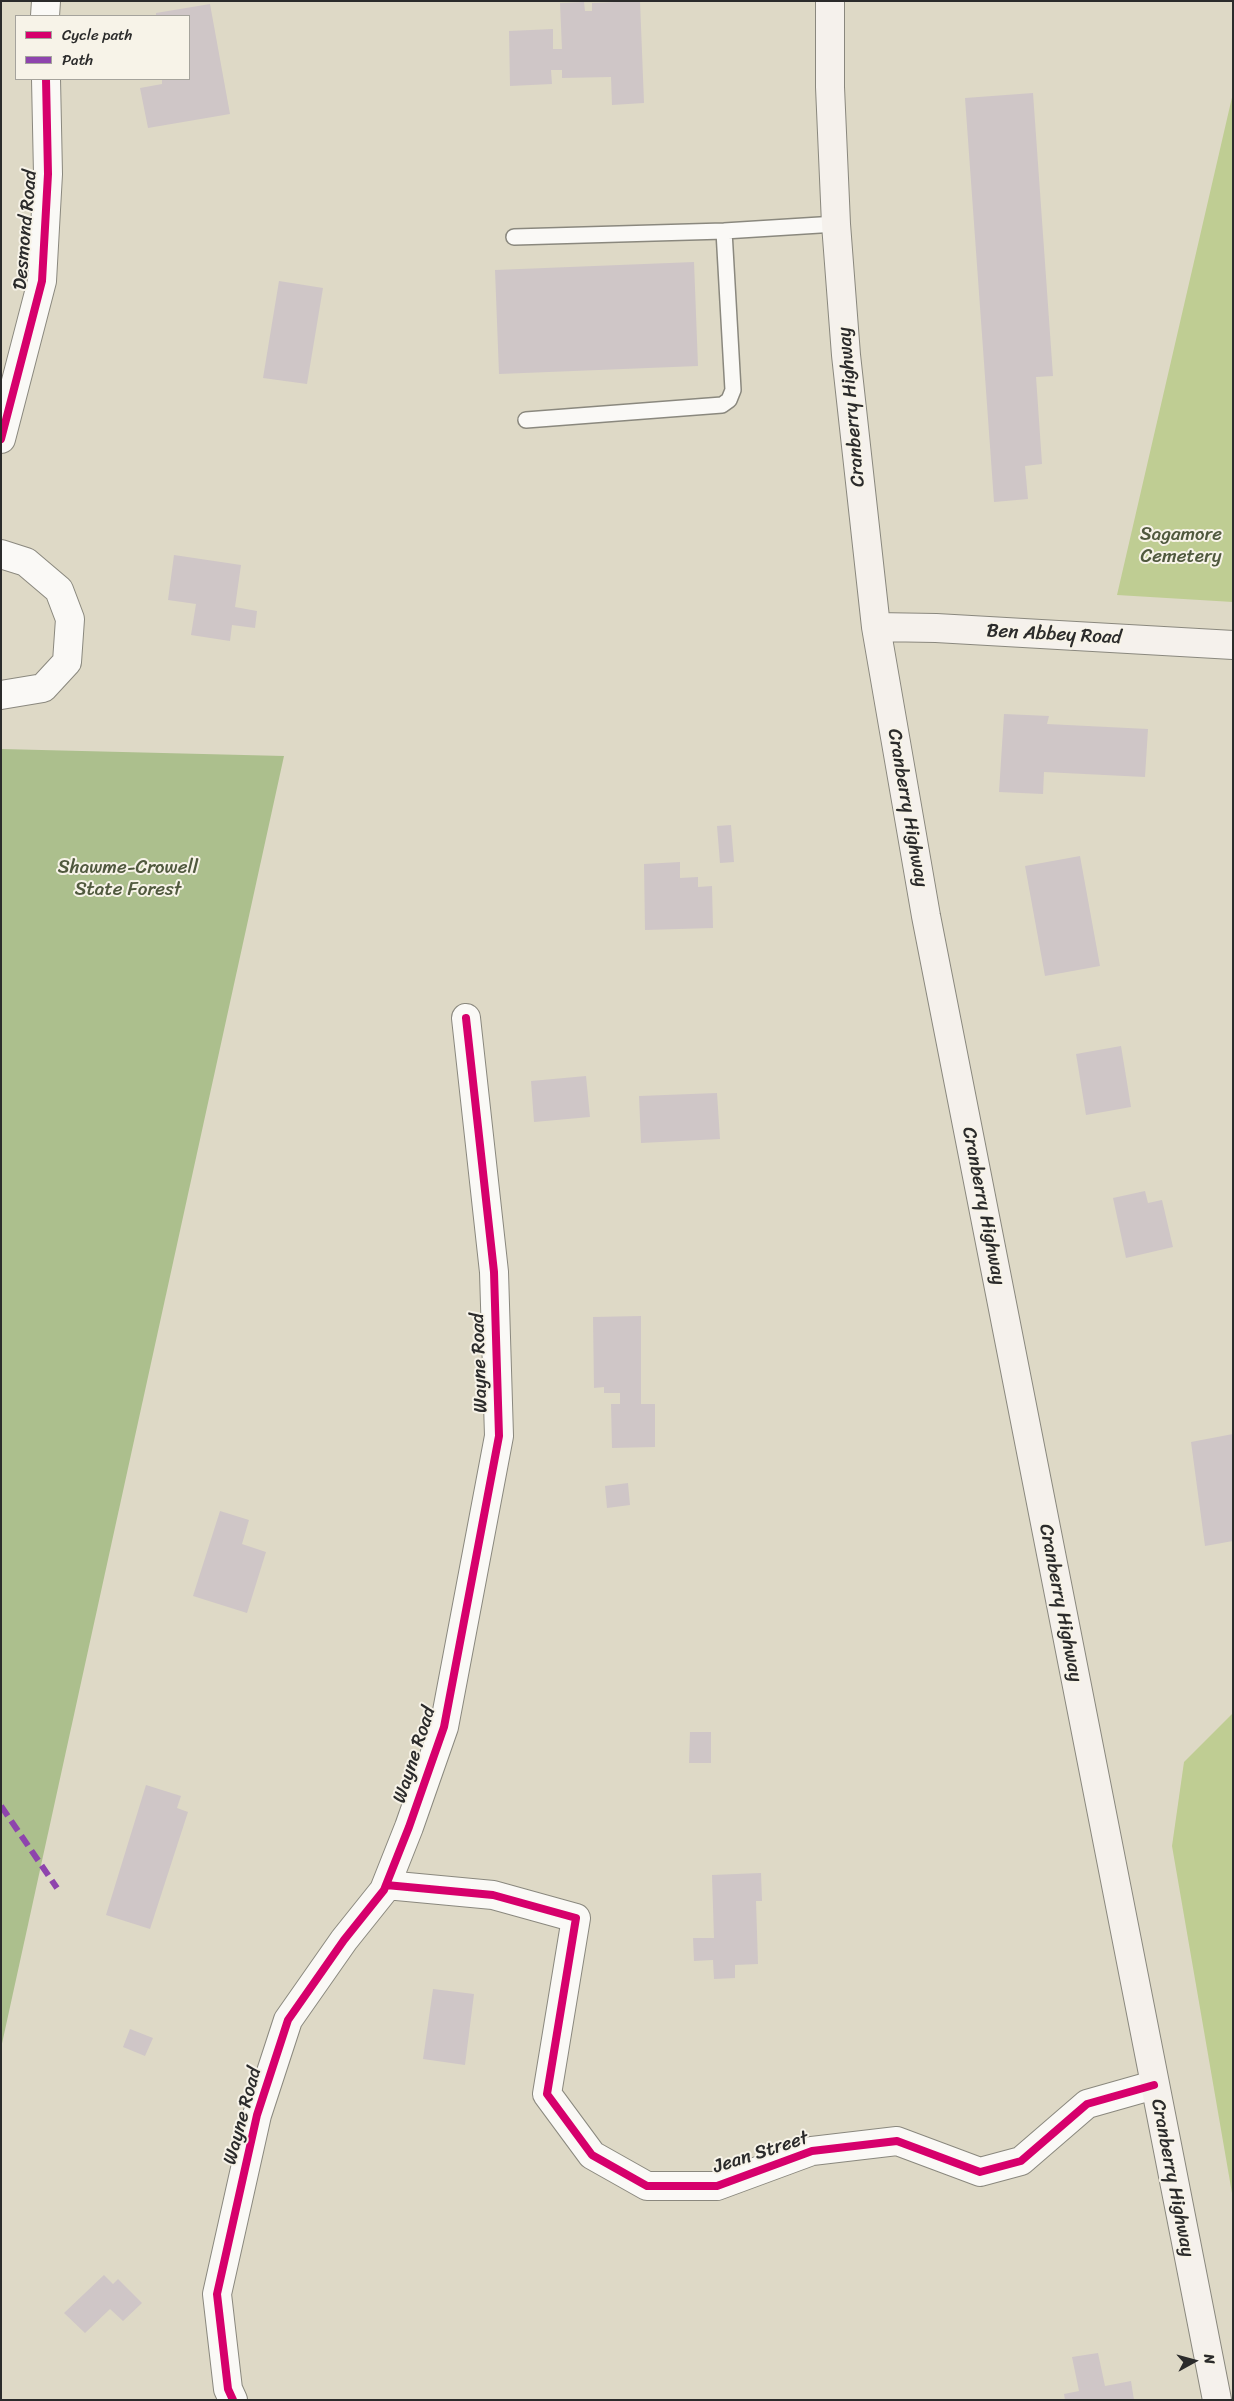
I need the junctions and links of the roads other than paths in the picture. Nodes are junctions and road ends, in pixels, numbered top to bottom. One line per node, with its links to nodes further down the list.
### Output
1 (46, 1): 3 (street)
2 (830, 1): 5 (main road, Cranberry Highway)
3 (45, 15)
4 (46, 80): 9 (street, Desmond Road)
5 (836, 224): 6 (lane); 11 (main road, Cranberry Highway)
6 (724, 231): 7 (lane); 8 (lane)
7 (514, 237)
8 (526, 420)
9 (1, 438)
10 (1, 554): 13 (street)
11 (876, 627): 12 (main road, Ben Abbey Road); 16 (main road, Cranberry Highway)
12 (1233, 645)
13 (1, 695)
14 (466, 1018): 15 (street, Wayne Road)
15 (386, 1885): 16 (street, Jean Street); 17 (street, Wayne Road)
16 (1154, 2085): 18 (main road, Cranberry Highway)
17 (233, 2400)
18 (1217, 2400)

